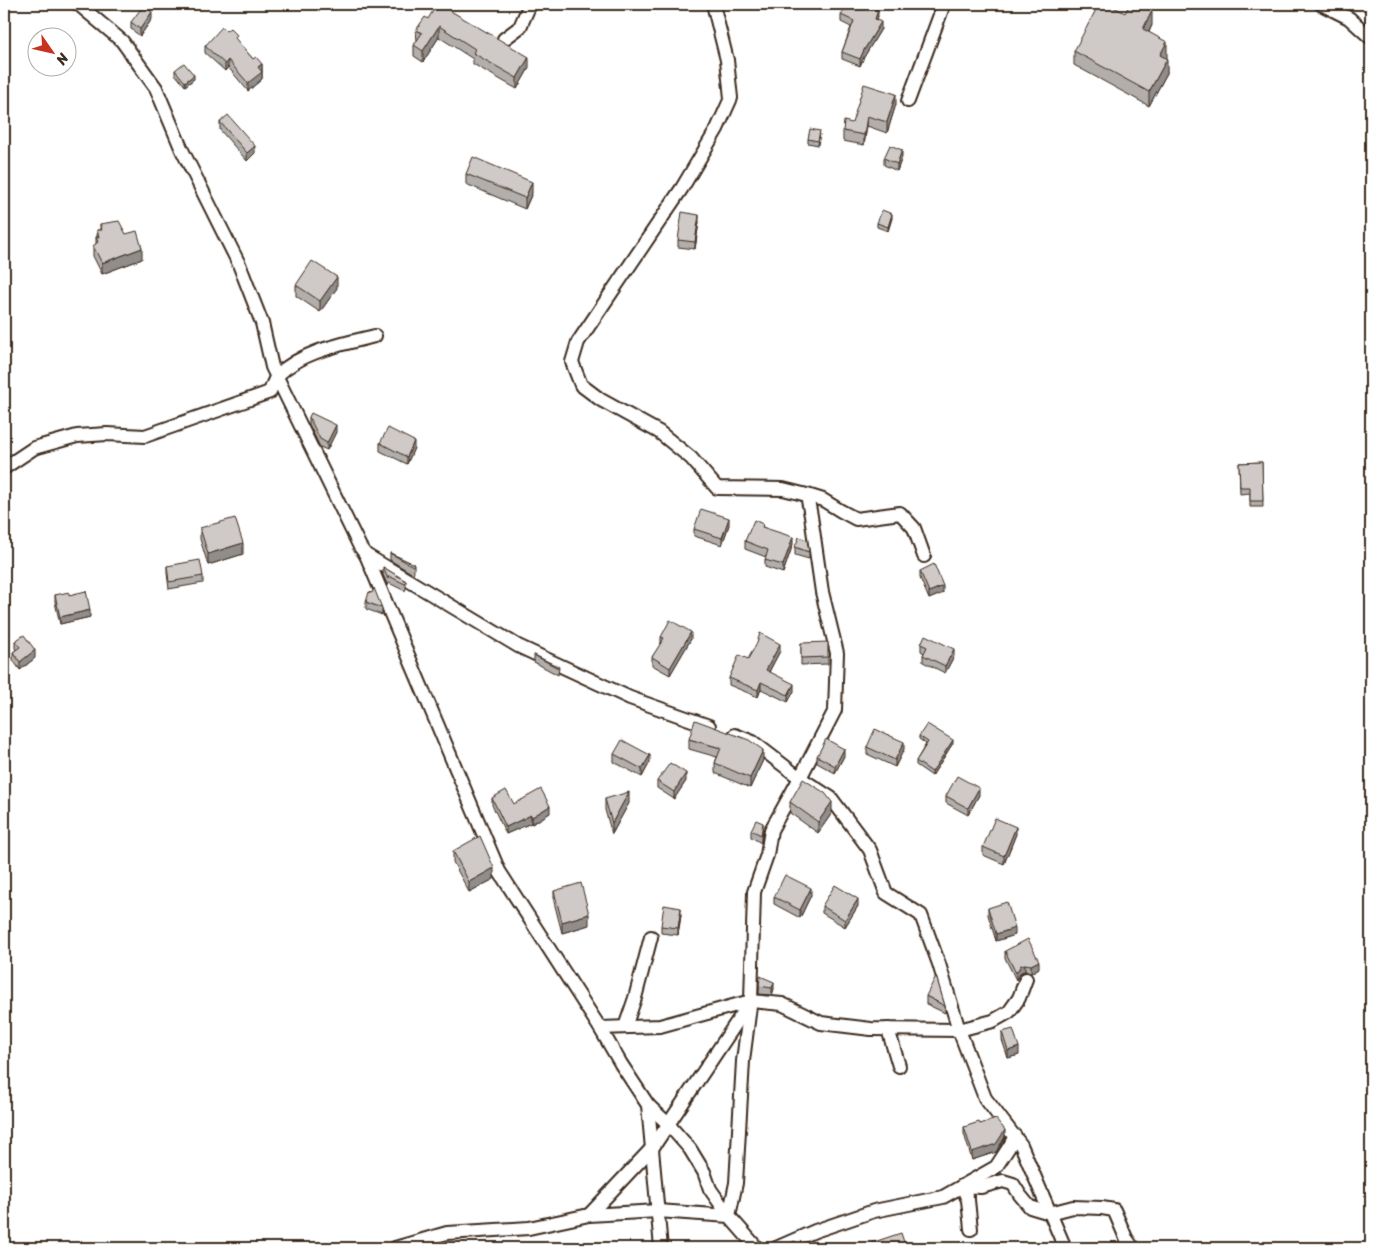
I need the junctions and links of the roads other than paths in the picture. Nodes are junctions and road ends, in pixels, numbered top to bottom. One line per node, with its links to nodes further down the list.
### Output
1 (78, 4): 10 (street)
2 (530, 4): 7 (street)
3 (713, 4): 14 (street)
4 (944, 4): 8 (street)
5 (1321, 4): 6 (street)
6 (1371, 38)
7 (504, 39)
8 (908, 101)
9 (375, 336): 10 (street)
10 (277, 376): 11 (street); 12 (street)
11 (270, 392): 12 (street); 13 (street)
12 (288, 399): 15 (street)
13 (4, 468)
14 (806, 495): 16 (street); 17 (street)
15 (366, 555): 17 (street); 22 (street)
16 (924, 556)
17 (800, 778): 20 (street); 24 (street)
18 (651, 937): 21 (street)
19 (1026, 979): 24 (street)
20 (750, 1001): 21 (street); 23 (street); 27 (street); 34 (street)
21 (625, 1027): 22 (street)
22 (600, 1028): 26 (street)
23 (888, 1029): 24 (street); 25 (street)
24 (959, 1030): 28 (street)
25 (898, 1066)
26 (648, 1105): 27 (street); 29 (street)
27 (668, 1124): 29 (street); 34 (street)
28 (1015, 1136): 30 (street); 32 (street)
29 (653, 1147): 31 (street); 33 (street)
30 (962, 1186): 32 (street); 35 (street); 39 (street)
31 (658, 1211): 33 (street); 34 (street); 37 (street)
32 (1050, 1213): 40 (street); 41 (street)
33 (590, 1215): 36 (street)
34 (730, 1216): 38 (street)
35 (971, 1229)
36 (395, 1248)
37 (661, 1248)
38 (757, 1248)
39 (776, 1248)
40 (1065, 1248)
41 (1133, 1248)

